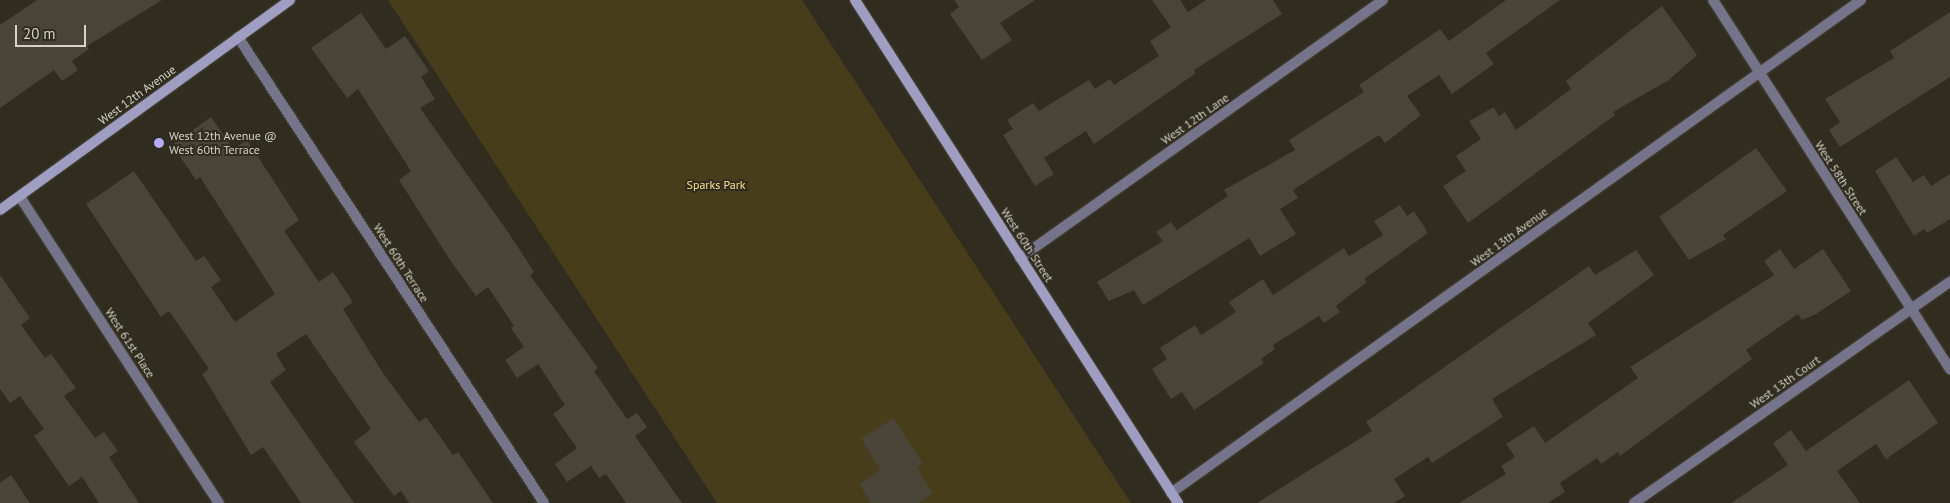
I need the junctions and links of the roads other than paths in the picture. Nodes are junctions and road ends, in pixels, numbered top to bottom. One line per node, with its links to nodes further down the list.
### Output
1 (290, 0): 6 (street, West 12th Avenue)
2 (855, 0): 10 (street, West 60th Street)
3 (1383, 0): 10 (street, West 12th Lane)
4 (1713, 0): 7 (street, West 58th Street)
5 (1860, 0): 7 (street, West 13th Avenue)
6 (238, 37): 8 (street, West 12th Avenue); 16 (street, West 60th Terrace)
7 (1758, 74): 12 (street, West 58th Street); 14 (street, West 13th Avenue)
8 (20, 197): 9 (street, West 12th Avenue); 15 (street, West 61st Place)
9 (0, 210)
10 (1020, 258): 14 (street, West 60th Street)
11 (1950, 282): 12 (street, West 13th Court)
12 (1910, 310): 13 (street, West 58th Street); 18 (street, West 13th Court)
13 (1950, 369)
14 (1171, 493): 17 (street, West 60th Street)
15 (219, 503)
16 (544, 503)
17 (1178, 503)
18 (1634, 503)

